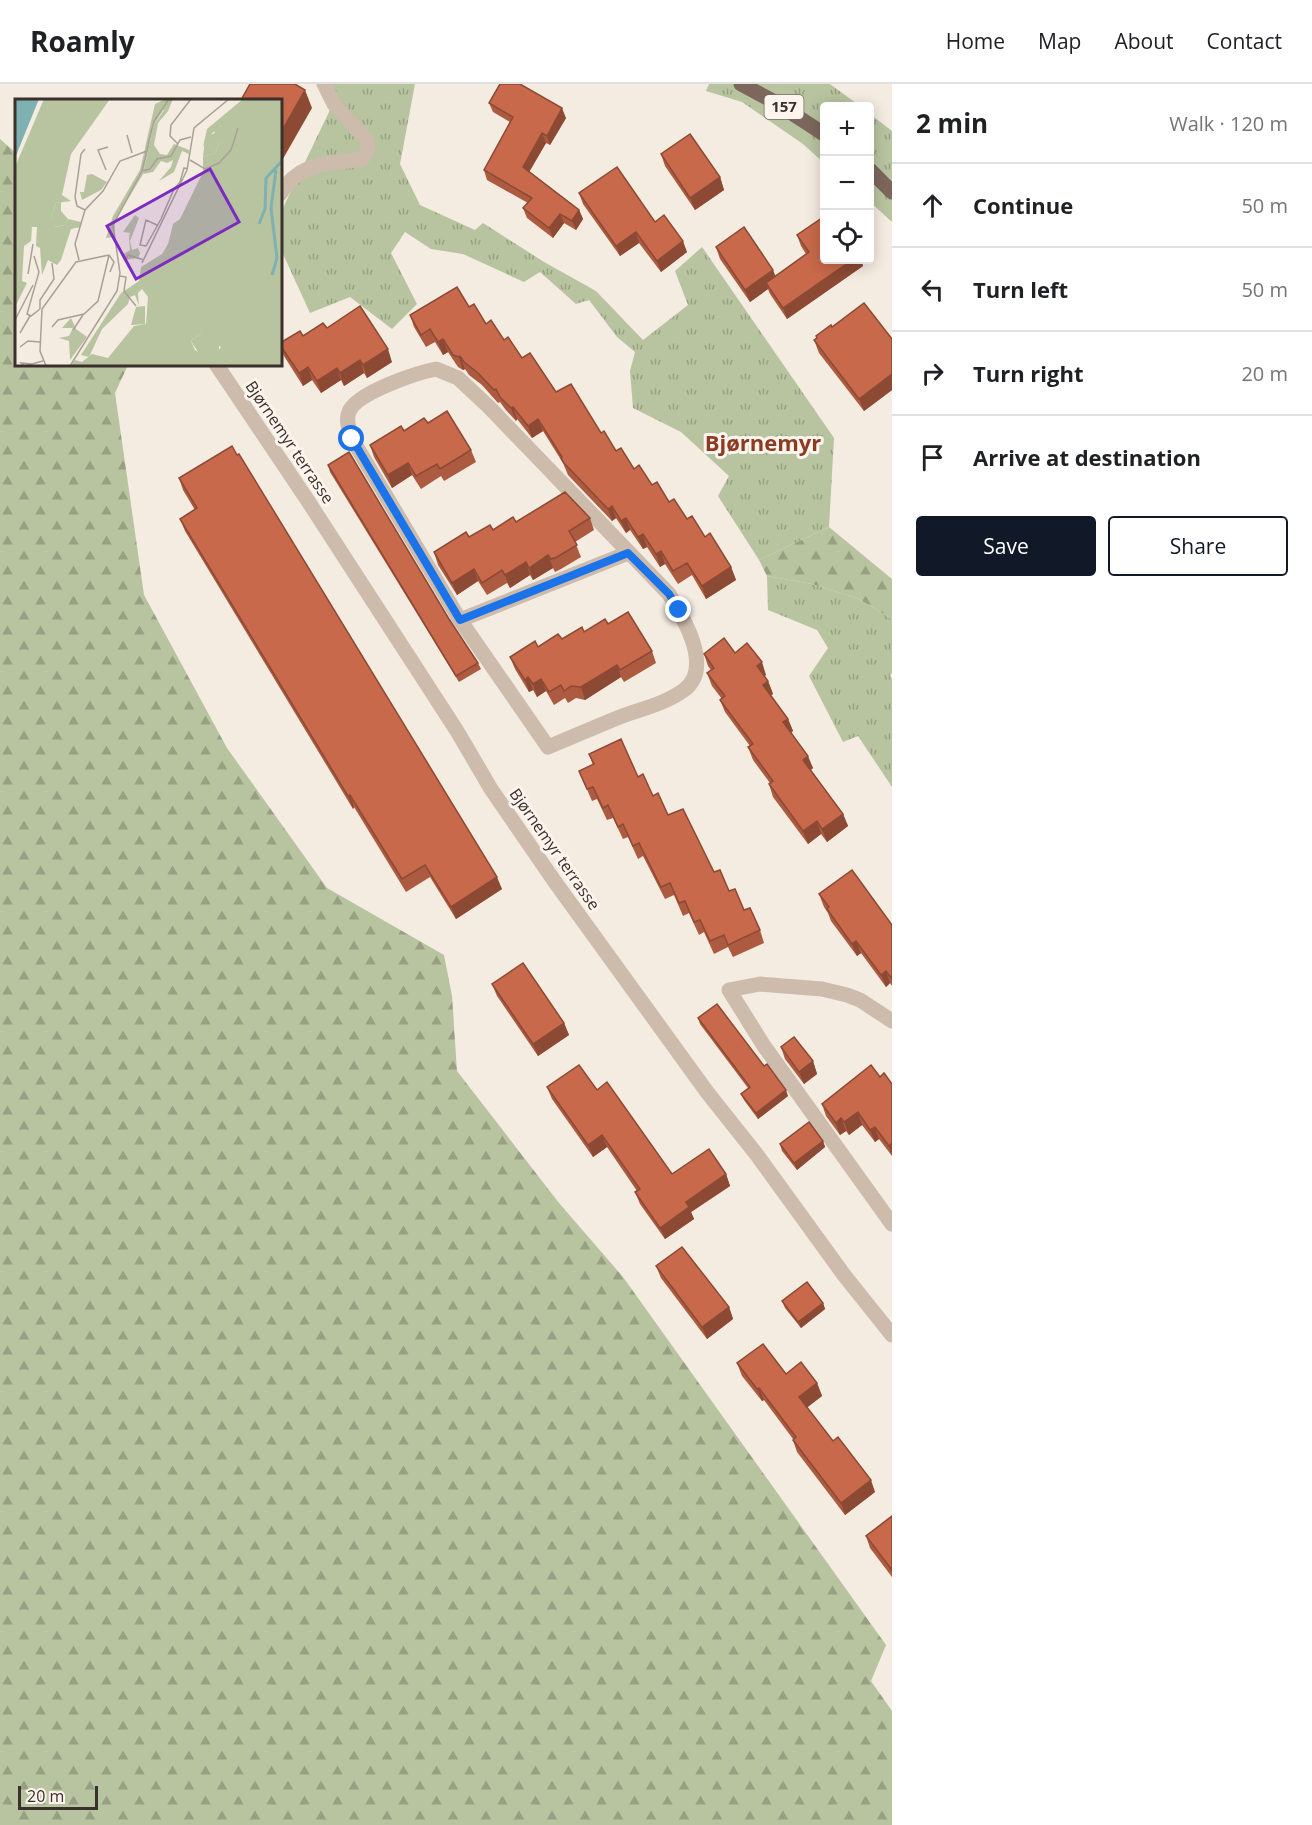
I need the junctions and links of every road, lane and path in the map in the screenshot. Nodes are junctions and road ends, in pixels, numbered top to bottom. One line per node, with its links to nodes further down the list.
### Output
1 (324, 84): 5 (street)
2 (741, 84): 3 (main road, 157)
3 (820, 131)
4 (874, 174): 6 (main road)
5 (282, 192)
6 (892, 192)
7 (217, 366): 12 (street, Bjørnemyr terrasse)
8 (628, 553): 9 (street); 9 (street); 9 (street)
9 (460, 620)
10 (892, 1021): 11 (street)
11 (892, 1224)
12 (892, 1335)

